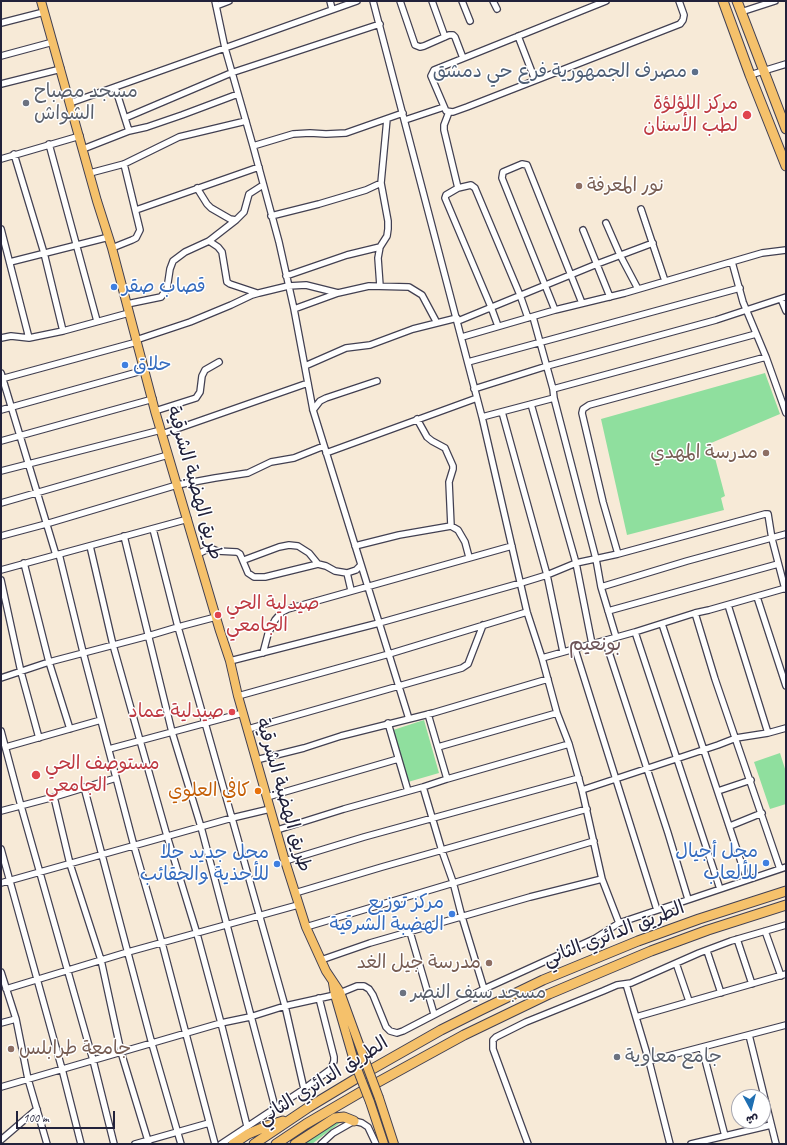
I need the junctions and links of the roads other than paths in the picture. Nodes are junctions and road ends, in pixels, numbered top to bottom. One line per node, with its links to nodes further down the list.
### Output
1 (42, 1): 18 (main road, طريق الهضبة الشرقية)
2 (229, 1): 15 (street)
3 (330, 1): 16 (street)
4 (357, 1): 16 (street)
5 (373, 1): 22 (street)
6 (400, 1): 24 (street)
7 (432, 1): 24 (street)
8 (462, 1): 20 (street)
9 (493, 1): 17 (street)
10 (606, 1): 23 (street)
11 (679, 1): 34 (street)
12 (722, 1): 33 (highway)
13 (737, 1): 19 (highway)
14 (775, 1): 19 (street)
15 (215, 3): 26 (street)
16 (332, 9): 26 (street)
17 (497, 9)
18 (44, 12): 21 (street); 25 (main road, طريق الهضبة الشرقية)
19 (741, 12): 31 (highway)
20 (470, 21)
21 (1, 23)
22 (380, 24): 32 (street); 41 (street)
23 (518, 36): 28 (street); 34 (street)
24 (445, 37): 28 (street)
25 (53, 42): 27 (street); 30 (main road, طريق الهضبة الشرقية)
26 (225, 48): 32 (street); 36 (street)
27 (1, 56)
28 (463, 58): 39 (street)
29 (786, 64): 31 (street)
30 (61, 69): 35 (street); 38 (main road, طريق الهضبة الشرقية)
31 (764, 71): 33 (street); 46 (highway)
32 (231, 72): 37 (street); 42 (street)
33 (750, 76): 55 (highway)
34 (535, 80): 40 (street)
35 (1, 84)
36 (115, 87): 38 (street); 42 (street)
37 (238, 94): 45 (street); 47 (street)
38 (70, 103): 48 (main road, طريق الهضبة الشرقية)
39 (444, 107): 40 (street); 44 (street)
40 (449, 112): 61 (street)
41 (403, 113): 43 (street); 44 (street)
42 (125, 118): 47 (street)
43 (387, 119): 50 (street); 58 (street)
44 (405, 120): 103 (street)
45 (246, 121): 50 (street); 54 (street)
46 (786, 129)
47 (129, 131): 51 (street)
48 (80, 136): 49 (street); 51 (main road, طريق الهضبة الشرقية)
49 (48, 144): 52 (street); 72 (street)
50 (253, 146): 56 (street)
51 (83, 149): 57 (main road, طريق الهضبة الشرقية)
52 (14, 154): 53 (street); 76 (street)
53 (1, 159)
54 (124, 164): 57 (street); 63 (street)
55 (786, 166)
56 (259, 167): 59 (street); 60 (street)
57 (90, 173): 69 (main road, طريق الهضبة الشرقية)
58 (381, 183): 64 (street); 73 (street)
59 (263, 185): 64 (street); 65 (street)
60 (197, 188): 63 (street); 65 (street)
61 (458, 188): 91 (street); 96 (street)
62 (641, 209): 71 (street)
63 (136, 210): 74 (street)
64 (271, 216): 82 (street)
65 (236, 220): 70 (street)
66 (606, 223): 77 (street)
67 (1, 229): 78 (street)
68 (582, 230): 80 (street)
69 (109, 237): 72 (street); 74 (main road, طريق الهضبة الشرقية)
70 (209, 241): 89 (street); 95 (street)
71 (652, 243): 77 (street); 83 (street)
72 (76, 245): 76 (street); 104 (street)
73 (380, 246): 82 (street); 85 (street)
74 (112, 248): 95 (main road, طريق الهضبة الشرقية)
75 (786, 250): 79 (street)
76 (44, 253): 78 (street); 107 (street)
77 (620, 255): 80 (street); 88 (street)
78 (10, 262): 111 (street)
79 (732, 262): 83 (street); 87 (street)
80 (597, 264): 81 (street); 92 (street)
81 (570, 274): 86 (street); 86 (street); 94 (street)
82 (286, 276): 84 (street)
83 (665, 281): 88 (street)
84 (288, 286): 89 (street); 90 (street); 97 (street)
85 (380, 286): 90 (street); 105 (street)
86 (545, 286): 91 (street); 98 (street)
87 (740, 288): 99 (street); 113 (street)
88 (638, 289): 92 (street)
89 (259, 293): 112 (street)
90 (338, 293): 97 (street)
91 (520, 295): 96 (street); 102 (street)
92 (610, 297): 94 (street)
93 (784, 298): 99 (street); 100 (street)
94 (582, 303): 98 (street)
95 (127, 304): 101 (main road, طريق الهضبة الشرقية)
96 (491, 307): 103 (street); 106 (street)
97 (294, 309): 117 (street)
98 (555, 310): 102 (street)
99 (747, 310): 108 (street); 118 (street)
100 (786, 311)
101 (129, 313): 104 (street); 112 (main road, طريق الهضبة الشرقية)
102 (531, 318): 106 (street); 113 (street)
103 (457, 319): 105 (street); 109 (street)
104 (97, 322): 107 (street)
105 (437, 323): 117 (street)
106 (498, 326): 109 (street)
107 (63, 331): 111 (street)
108 (756, 334): 114 (street); 124 (street)
109 (462, 336): 116 (street)
110 (1, 338): 111 (street)
111 (29, 338)
112 (137, 341): 119 (main road, طريق الهضبة الشرقية); 120 (street)
113 (540, 342): 116 (street); 118 (street)
114 (766, 357): 134 (street); 161 (street)
115 (219, 362): 132 (street)
116 (468, 362): 123 (street)
117 (305, 366): 122 (street)
118 (546, 366): 123 (street); 124 (street)
119 (145, 370): 127 (main road, طريق الهضبة الشرقية); 129 (street)
120 (1, 377): 129 (street)
121 (377, 381): 131 (street)
122 (308, 383): 131 (street); 137 (street)
123 (474, 389): 125 (street)
124 (553, 389): 126 (street)
125 (477, 398): 135 (street); 136 (street)
126 (554, 398): 128 (street); 163 (street)
127 (153, 399): 132 (main road, طريق الهضبة الشرقية); 138 (street)
128 (531, 404): 133 (street); 166 (street)
129 (11, 408): 130 (street); 138 (street)
130 (1, 410)
131 (313, 410): 140 (street)
132 (155, 411): 137 (main road, طريق الهضبة الشرقية)
133 (502, 412): 135 (street); 172 (street)
134 (786, 413)
135 (482, 417): 158 (street)
136 (417, 419): 141 (street); 150 (street)
137 (162, 432): 142 (main road, طريق الهضبة الشرقية); 143 (street)
138 (20, 436): 139 (street); 143 (street)
139 (1, 441)
140 (324, 446): 141 (street); 145 (street)
141 (326, 453): 157 (street)
142 (168, 455): 145 (main road, طريق الهضبة الشرقية); 146 (street)
143 (28, 464): 144 (street); 146 (street)
144 (1, 471)
145 (177, 486): 148 (main road, طريق الهضبة الشرقية); 149 (street)
146 (37, 492): 147 (street); 149 (street)
147 (1, 503)
148 (188, 519): 151 (street); 160 (main road, طريق الهضبة الشرقية)
149 (46, 524): 153 (street); 159 (street)
150 (451, 526): 157 (street); 162 (street)
151 (153, 529): 154 (street); 188 (street)
152 (786, 534): 155 (street)
153 (1, 536)
154 (124, 536): 156 (street); 190 (street)
155 (772, 538): 161 (street); 168 (street); 176 (street)
156 (90, 546): 159 (street); 194 (street)
157 (355, 546): 169 (street)
158 (512, 546): 162 (street); 174 (street)
159 (58, 554): 165 (street); 196 (street)
160 (198, 554): 164 (street); 184 (main road, طريق الهضبة الشرقية)
161 (618, 554): 163 (street)
162 (469, 557): 175 (street)
163 (596, 559): 166 (street); 176 (street)
164 (244, 560): 167 (street); 167 (street)
165 (24, 563): 170 (street); 202 (street)
166 (576, 563): 172 (street); 193 (street)
167 (318, 564): 171 (street)
168 (778, 564): 177 (street); 181 (street)
169 (361, 565): 171 (street); 175 (street)
170 (1, 570)
171 (347, 573): 178 (street)
172 (547, 576): 174 (street); 197 (street)
173 (1, 580): 203 (street)
174 (521, 583): 182 (street); 185 (street)
175 (367, 586): 178 (street); 185 (street)
176 (601, 587): 181 (street)
177 (786, 588): 179 (street)
178 (351, 590): 198 (street)
179 (757, 597): 180 (street); 207 (street)
180 (728, 605): 183 (street); 221 (street)
181 (608, 611): 191 (street)
182 (527, 612): 187 (street); 200 (street)
183 (694, 613): 186 (street); 223 (street)
184 (216, 617): 188 (street); 201 (main road, طريق الهضبة الشرقية)
185 (379, 623): 198 (street); 199 (street)
186 (662, 624): 189 (street); 229 (street)
187 (483, 625): 199 (street); 206 (street)
188 (178, 627): 190 (street); 214 (street)
189 (635, 632): 191 (street); 231 (street)
190 (148, 636): 194 (street); 220 (street)
191 (616, 637): 192 (street)
192 (605, 640): 193 (street); 233 (street)
193 (592, 644): 195 (street)
194 (113, 645): 196 (street); 224 (street)
195 (575, 649): 197 (street); 237 (street)
196 (83, 652): 202 (street); 213 (street)
197 (563, 652): 200 (street)
198 (263, 653): 201 (street)
199 (389, 654): 206 (street); 208 (street)
200 (542, 658): 205 (street)
201 (230, 661): 208 (main road, طريق الهضبة الشرقية)
202 (49, 662): 203 (street); 217 (street)
203 (21, 672): 204 (street); 222 (street)
204 (1, 678)
205 (548, 679): 210 (street); 211 (street)
206 (398, 686): 212 (street); 218 (street)
207 (786, 686)
208 (238, 696): 209 (main road, طريق الهضبة الشرقية)
209 (243, 713): 214 (street); 218 (main road, طريق الهضبة الشرقية)
210 (557, 713): 225 (street); 227 (street)
211 (428, 714): 212 (street); 227 (street)
212 (409, 719): 215 (street)
213 (101, 720): 217 (street); 228 (street)
214 (205, 723): 220 (street); 251 (street)
215 (388, 723): 230 (street); 232 (street)
216 (786, 728): 221 (street)
217 (70, 729): 222 (street)
218 (248, 729): 232 (main road, طريق الهضبة الشرقية)
219 (1, 731): 226 (street)
220 (172, 732): 224 (street); 254 (street)
221 (768, 733): 223 (street)
222 (38, 738): 226 (street)
223 (736, 738): 229 (street); 238 (street)
224 (140, 740): 228 (street); 256 (street)
225 (569, 744): 235 (street); 236 (street)
226 (6, 747): 246 (street)
227 (438, 747): 236 (street)
228 (109, 749): 234 (street)
229 (705, 750): 231 (street); 243 (street)
230 (398, 759): 242 (street); 245 (street)
231 (677, 759): 233 (street); 272 (street)
232 (256, 760): 245 (main road, طريق الهضبة الشرقية)
233 (647, 769): 237 (street); 275 (street)
234 (116, 778): 239 (street); 258 (street)
235 (579, 778): 241 (street); 252 (street)
236 (447, 779): 240 (street)
237 (616, 779): 241 (street); 278 (street)
238 (751, 780): 243 (street); 250 (street)
239 (84, 787): 244 (street); 261 (street)
240 (423, 787): 242 (street); 252 (street)
241 (582, 790): 248 (street)
242 (408, 791): 255 (street)
243 (718, 791): 253 (street)
244 (54, 797): 246 (street); 263 (street)
245 (267, 797): 247 (main road, طريق الهضبة الشرقية)
246 (21, 806): 249 (street); 266 (street)
247 (270, 809): 251 (street); 255 (main road, طريق الهضبة الشرقية)
248 (587, 809): 257 (street); 260 (street)
249 (1, 811)
250 (762, 813): 253 (street); 265 (street)
251 (232, 818): 254 (street); 279 (street)
252 (432, 818): 260 (street); 262 (street)
253 (730, 826): 269 (street)
254 (200, 827): 256 (street); 282 (street)
255 (277, 830): 262 (main road, طريق الهضبة الشرقية)
256 (167, 836): 258 (street); 287 (street)
257 (594, 841): 267 (street); 270 (street)
258 (134, 846): 261 (street); 289 (street)
259 (1, 849): 268 (street)
260 (442, 851): 270 (street); 274 (street)
261 (103, 854): 263 (street); 291 (street)
262 (285, 861): 274 (main road, طريق الهضبة الشرقية)
263 (70, 864): 266 (street); 292 (street)
264 (786, 867): 265 (street)
265 (780, 869): 269 (street)
266 (40, 872): 268 (street); 295 (street)
267 (602, 879): 280 (street); 281 (street)
268 (10, 880): 271 (street); 298 (street)
269 (748, 880): 272 (street)
270 (453, 882): 280 (street); 284 (street)
271 (1, 883)
272 (720, 889): 275 (street)
273 (786, 891): 329 (highway, الطريق الدائري الثاني)
274 (295, 893): 276 (main road, طريق الهضبة الشرقية)
275 (688, 899): 278 (street)
276 (298, 905): 279 (street); 284 (main road, طريق الهضبة الشرقية)
277 (786, 905): 348 (highway, الطريق الدائري الثاني)
278 (657, 910): 281 (street)
279 (259, 915): 282 (street); 307 (street)
280 (462, 917): 286 (street); 301 (street)
281 (619, 923): 301 (street)
282 (226, 925): 287 (street); 309 (street)
283 (786, 925): 285 (street)
284 (306, 927): 293 (main road, طريق الهضبة الشرقية)
285 (765, 931): 288 (street); 297 (street)
286 (410, 932): 293 (street); 308 (street)
287 (197, 934): 289 (street); 313 (street)
288 (737, 939): 290 (street); 300 (street)
289 (162, 943): 291 (street); 315 (street)
290 (706, 951): 294 (street); 303 (street)
291 (128, 952): 292 (street); 317 (street)
292 (101, 960): 295 (street); 319 (street)
293 (321, 960): 304 (main road, طريق الهضبة الشرقية)
294 (676, 963): 299 (street); 306 (street)
295 (69, 971): 298 (street); 320 (street)
296 (1, 972): 302 (street)
297 (784, 975): 300 (street)
298 (37, 980): 302 (street); 322 (street)
299 (626, 984): 310 (street); 354 (street)
300 (752, 984): 303 (street)
301 (484, 988): 308 (street)
302 (6, 989): 311 (street)
303 (721, 993): 306 (street)
304 (337, 994): 305 (street); 308 (street); 352 (main road, bridge); 353 (main road, bridge)
305 (319, 998): 307 (street); 325 (street)
306 (689, 1001): 310 (street)
307 (285, 1006): 309 (street); 325 (street)
308 (434, 1014)
309 (250, 1017): 313 (street); 327 (street)
310 (636, 1017): 321 (street)
311 (16, 1019): 312 (street); 323 (street)
312 (1, 1023)
313 (221, 1023): 315 (street); 333 (street)
314 (786, 1025): 316 (street)
315 (186, 1033): 317 (street); 331 (street)
316 (748, 1035): 318 (street); 326 (street)
317 (152, 1044): 319 (street); 335 (street)
318 (702, 1048): 321 (street); 336 (street)
319 (121, 1052): 320 (street); 338 (street)
320 (93, 1060): 322 (street); 341 (street)
321 (649, 1061): 355 (street)
322 (62, 1069): 323 (street); 340 (street)
323 (28, 1079): 324 (street); 328 (street)
324 (1, 1087)
325 (304, 1089): 327 (street)
326 (762, 1089)
327 (275, 1107): 333 (street)
328 (37, 1109): 337 (street); 339 (street)
329 (290, 1119): 346 (highway); 347 (highway, الطريق الدائري الثاني)
330 (354, 1121): 349 (highway); 350 (street); 351 (street)
331 (209, 1123): 335 (street); 344 (street)
332 (771, 1125): 357 (street)
333 (247, 1126): 345 (street)
334 (754, 1129): 336 (street)
335 (178, 1132): 338 (street); 343 (street)
336 (725, 1136): 356 (street)
337 (1, 1140)
338 (148, 1142): 342 (street)
339 (47, 1144)
340 (81, 1144)
341 (114, 1144)
342 (135, 1144)
343 (181, 1144)
344 (215, 1144)
345 (221, 1144)
346 (233, 1144)
347 (254, 1144)
348 (276, 1144)
349 (294, 1144)
350 (321, 1144)
351 (376, 1144)
352 (384, 1144)
353 (394, 1144)
354 (528, 1144)
355 (670, 1144)
356 (691, 1144)
357 (776, 1144)

